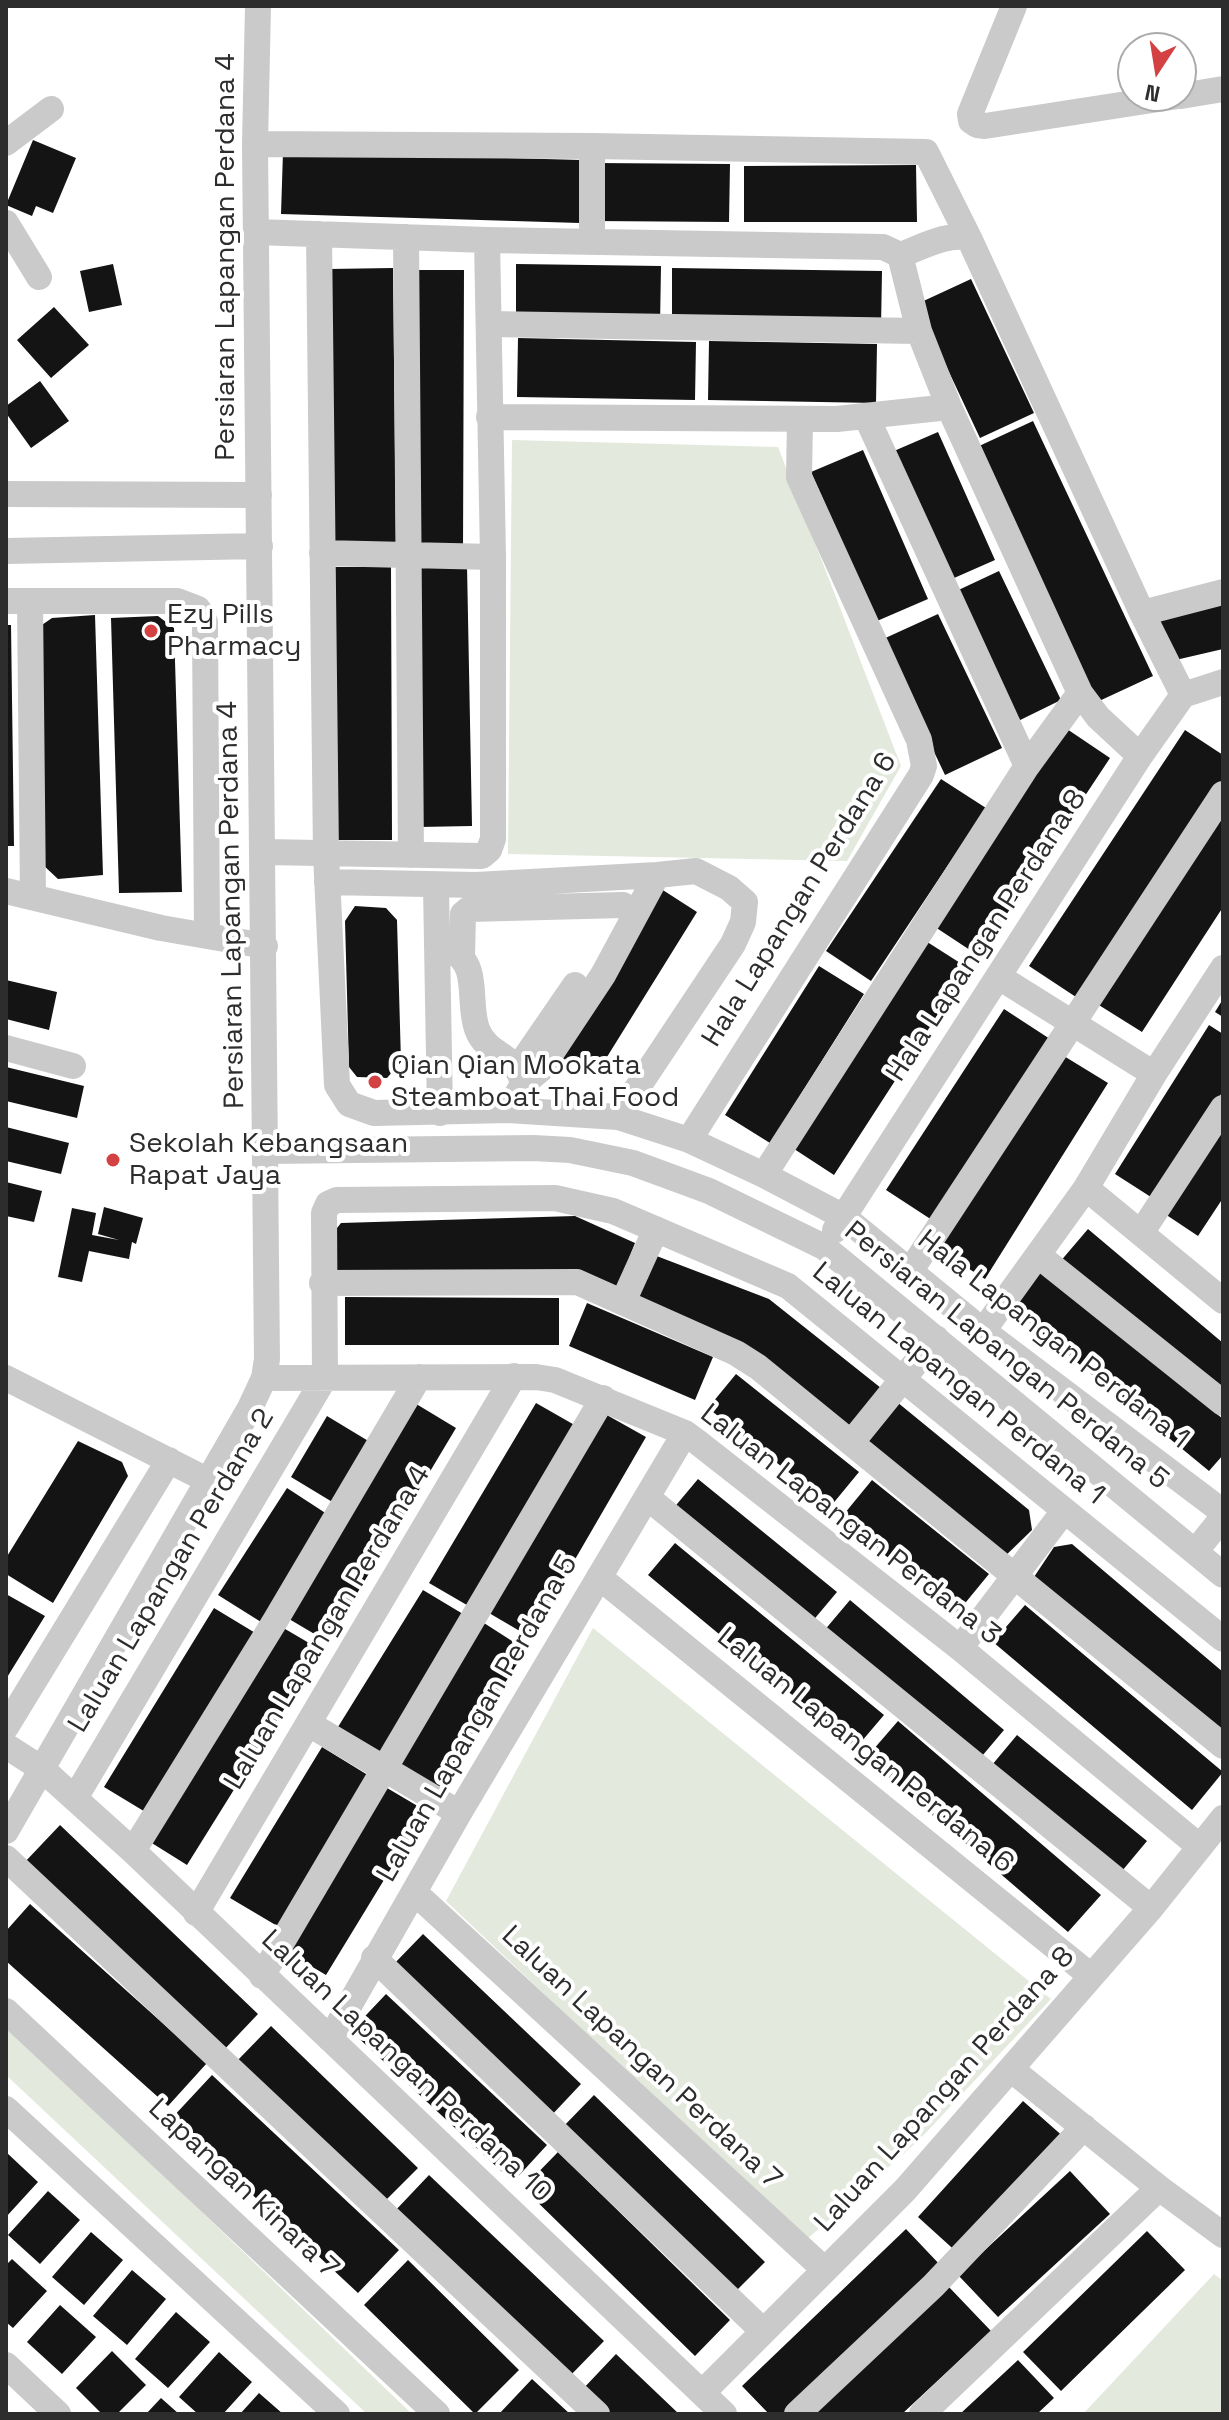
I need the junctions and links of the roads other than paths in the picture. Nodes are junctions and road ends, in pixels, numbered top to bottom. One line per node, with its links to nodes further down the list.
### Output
1 (258, 6): 8 (street, Persiaran Lapangan Perdana 4)
2 (1014, 6): 5 (street)
3 (1223, 89): 4 (street)
4 (1197, 93)
5 (1117, 106)
6 (51, 109): 7 (street)
7 (6, 143)
8 (255, 144): 9 (street); 11 (street, Persiaran Lapangan Perdana 4)
9 (592, 146): 14 (street); 16 (street)
10 (6, 223): 18 (street)
11 (256, 232): 12 (street); 26 (street, Persiaran Lapangan Perdana 4)
12 (319, 234): 13 (street); 29 (street, Hala Lapangan Perdana 1)
13 (406, 237): 15 (street); 30 (street)
14 (969, 238): 17 (street); 34 (street)
15 (487, 240): 16 (street); 19 (street)
16 (592, 242): 17 (street)
17 (900, 255): 20 (street)
18 (39, 277)
19 (489, 324): 20 (street); 22 (street)
20 (919, 331): 21 (street)
21 (949, 407): 23 (street); 36 (street)
22 (489, 417): 24 (street); 31 (street)
23 (867, 418): 24 (street); 39 (street)
24 (800, 420): 65 (street, Hala Lapangan Perdana 6)
25 (6, 494): 26 (street)
26 (259, 495): 27 (street, Persiaran Lapangan Perdana 4)
27 (260, 546): 28 (street); 41 (street, Persiaran Lapangan Perdana 4)
28 (6, 551)
29 (322, 553): 30 (street); 42 (street, Hala Lapangan Perdana 1)
30 (408, 555): 31 (street); 43 (street)
31 (493, 557): 43 (street)
32 (1223, 592): 34 (street)
33 (18, 601): 48 (street); 50 (street)
34 (1142, 613): 37 (street)
35 (1223, 682): 37 (street)
36 (1080, 693): 38 (street); 39 (street)
37 (1183, 695): 38 (street, Hala Lapangan Perdana 8)
38 (1140, 756): 55 (street, Hala Lapangan Perdana 8)
39 (1027, 766): 67 (street)
40 (1223, 794): 56 (street)
41 (264, 852): 42 (street); 52 (street, Persiaran Lapangan Perdana 4)
42 (326, 855): 43 (street); 45 (street, Hala Lapangan Perdana 1)
43 (411, 855)
44 (647, 876): 46 (street); 49 (street); 60 (street); 64 (street)
45 (327, 882): 46 (street); 63 (street, Hala Lapangan Perdana 1)
46 (436, 886): 51 (street)
47 (6, 891): 48 (street)
48 (33, 897): 50 (street)
49 (623, 905): 53 (street); 60 (street)
50 (207, 936): 52 (street)
51 (437, 943): 53 (street); 63 (street)
52 (265, 946): 66 (street, Persiaran Lapangan Perdana 4)
53 (462, 957): 60 (street)
54 (1223, 968): 59 (street)
55 (999, 977): 56 (street); 69 (street, Hala Lapangan Perdana 8)
56 (1075, 1023): 59 (street); 74 (street)
57 (6, 1048): 58 (street)
58 (73, 1066)
59 (1154, 1074): 68 (street)
60 (521, 1076): 62 (street)
61 (1223, 1108): 71 (street)
62 (508, 1110): 63 (street, Hala Lapangan Perdana 1); 64 (street, Hala Lapangan Perdana 1)
63 (440, 1113)
64 (618, 1117): 65 (street, Hala Lapangan Perdana 1)
65 (689, 1140): 67 (street, Hala Lapangan Perdana 1)
66 (267, 1151): 72 (street, Persiaran Lapangan Perdana 5); 84 (street, Persiaran Lapangan Perdana 4)
67 (764, 1175): 69 (street, Hala Lapangan Perdana 1)
68 (1086, 1188): 71 (street); 73 (street)
69 (844, 1217): 72 (street, Hala Lapangan Perdana 8); 74 (street, Hala Lapangan Perdana 1)
70 (656, 1229): 75 (street, Laluan Lapangan Perdana 1); 77 (street); 85 (street, Laluan Lapangan Perdana 1)
71 (1141, 1233): 76 (street)
72 (824, 1247): 79 (street, Persiaran Lapangan Perdana 5)
73 (1039, 1256): 78 (street); 87 (street)
74 (911, 1270): 78 (street, Hala Lapangan Perdana 1)
75 (322, 1283): 77 (street); 81 (street, Laluan Lapangan Perdana 1)
76 (1219, 1288)
77 (623, 1302): 89 (street)
78 (983, 1331): 94 (street, Hala Lapangan Perdana 1)
79 (936, 1338): 85 (street); 95 (street, Persiaran Lapangan Perdana 5)
80 (514, 1376): 82 (street, Laluan Lapangan Perdana 3); 86 (street, Laluan Lapangan Perdana 3); 101 (street, Laluan Lapangan Perdana 4)
81 (325, 1377): 82 (street, Laluan Lapangan Perdana 3); 84 (street, Laluan Lapangan Perdana 3); 107 (street, Laluan Lapangan Perdana 2)
82 (419, 1377): 112 (street)
83 (6, 1378): 90 (street)
84 (264, 1378): 91 (street, Persiaran Lapangan Perdana 4)
85 (905, 1379): 89 (street); 93 (street, Laluan Lapangan Perdana 1)
86 (603, 1398): 88 (street, Laluan Lapangan Perdana 3); 106 (street)
87 (1223, 1403)
88 (685, 1433): 92 (street, Laluan Lapangan Perdana 5); 100 (street, Laluan Lapangan Perdana 3)
89 (851, 1443): 98 (street)
90 (169, 1460): 91 (street); 102 (street)
91 (209, 1481): 105 (street, Persiaran Lapangan Perdana 4)
92 (648, 1498): 97 (street, Laluan Lapangan Perdana 5); 115 (street)
93 (1064, 1511): 98 (street); 99 (street, Laluan Lapangan Perdana 1)
94 (1223, 1515): 95 (street)
95 (1195, 1552): 96 (street, Persiaran Lapangan Perdana 5)
96 (1223, 1575)
97 (599, 1577): 108 (street, Laluan Lapangan Perdana 5); 119 (street, Laluan Lapangan Perdana 6)
98 (1015, 1577): 100 (street); 104 (street)
99 (1223, 1639)
100 (960, 1648): 111 (street, Laluan Lapangan Perdana 3)
101 (309, 1724): 106 (street); 116 (street, Laluan Lapangan Perdana 4)
102 (6, 1727)
103 (6, 1746): 105 (street, Laluan Lapangan Perdana 10)
104 (1223, 1746)
105 (42, 1769): 107 (street, Laluan Lapangan Perdana 10); 110 (street, Persiaran Lapangan Perdana 4)
106 (384, 1770): 108 (street); 118 (street)
107 (75, 1798): 112 (street, Laluan Lapangan Perdana 10)
108 (459, 1813): 114 (street, Laluan Lapangan Perdana 5)
109 (1223, 1818): 111 (street, Laluan Lapangan Perdana 8)
110 (6, 1831)
111 (1200, 1847): 115 (street, Laluan Lapangan Perdana 8)
112 (133, 1851): 116 (street, Laluan Lapangan Perdana 10)
113 (6, 1858): 134 (street)
114 (414, 1892): 117 (street, Laluan Lapangan Perdana 5); 127 (street, Laluan Lapangan Perdana 7)
115 (1151, 1908): 119 (street, Laluan Lapangan Perdana 8)
116 (196, 1913): 118 (street, Laluan Lapangan Perdana 10)
117 (374, 1958): 121 (street, Laluan Lapangan Perdana 5); 128 (street)
118 (262, 1976): 121 (street, Laluan Lapangan Perdana 10)
119 (1091, 1976): 122 (street, Laluan Lapangan Perdana 8)
120 (6, 2011): 133 (street, Lapangan Kinara 7)
121 (330, 2039): 130 (street, Laluan Lapangan Perdana 10)
122 (1012, 2070): 124 (street); 127 (street, Laluan Lapangan Perdana 8)
123 (6, 2109): 132 (street)
124 (1084, 2127): 125 (street); 136 (street)
125 (1159, 2188): 126 (street); 137 (street)
126 (1223, 2235)
127 (825, 2270): 128 (street, Laluan Lapangan Perdana 8)
128 (763, 2331): 130 (street, Laluan Lapangan Perdana 8)
129 (6, 2365): 131 (street)
130 (702, 2393): 135 (street, Laluan Lapangan Perdana 10)
131 (58, 2414)
132 (337, 2414)
133 (437, 2414)
134 (597, 2414)
135 (724, 2414)
136 (797, 2414)
137 (922, 2414)

